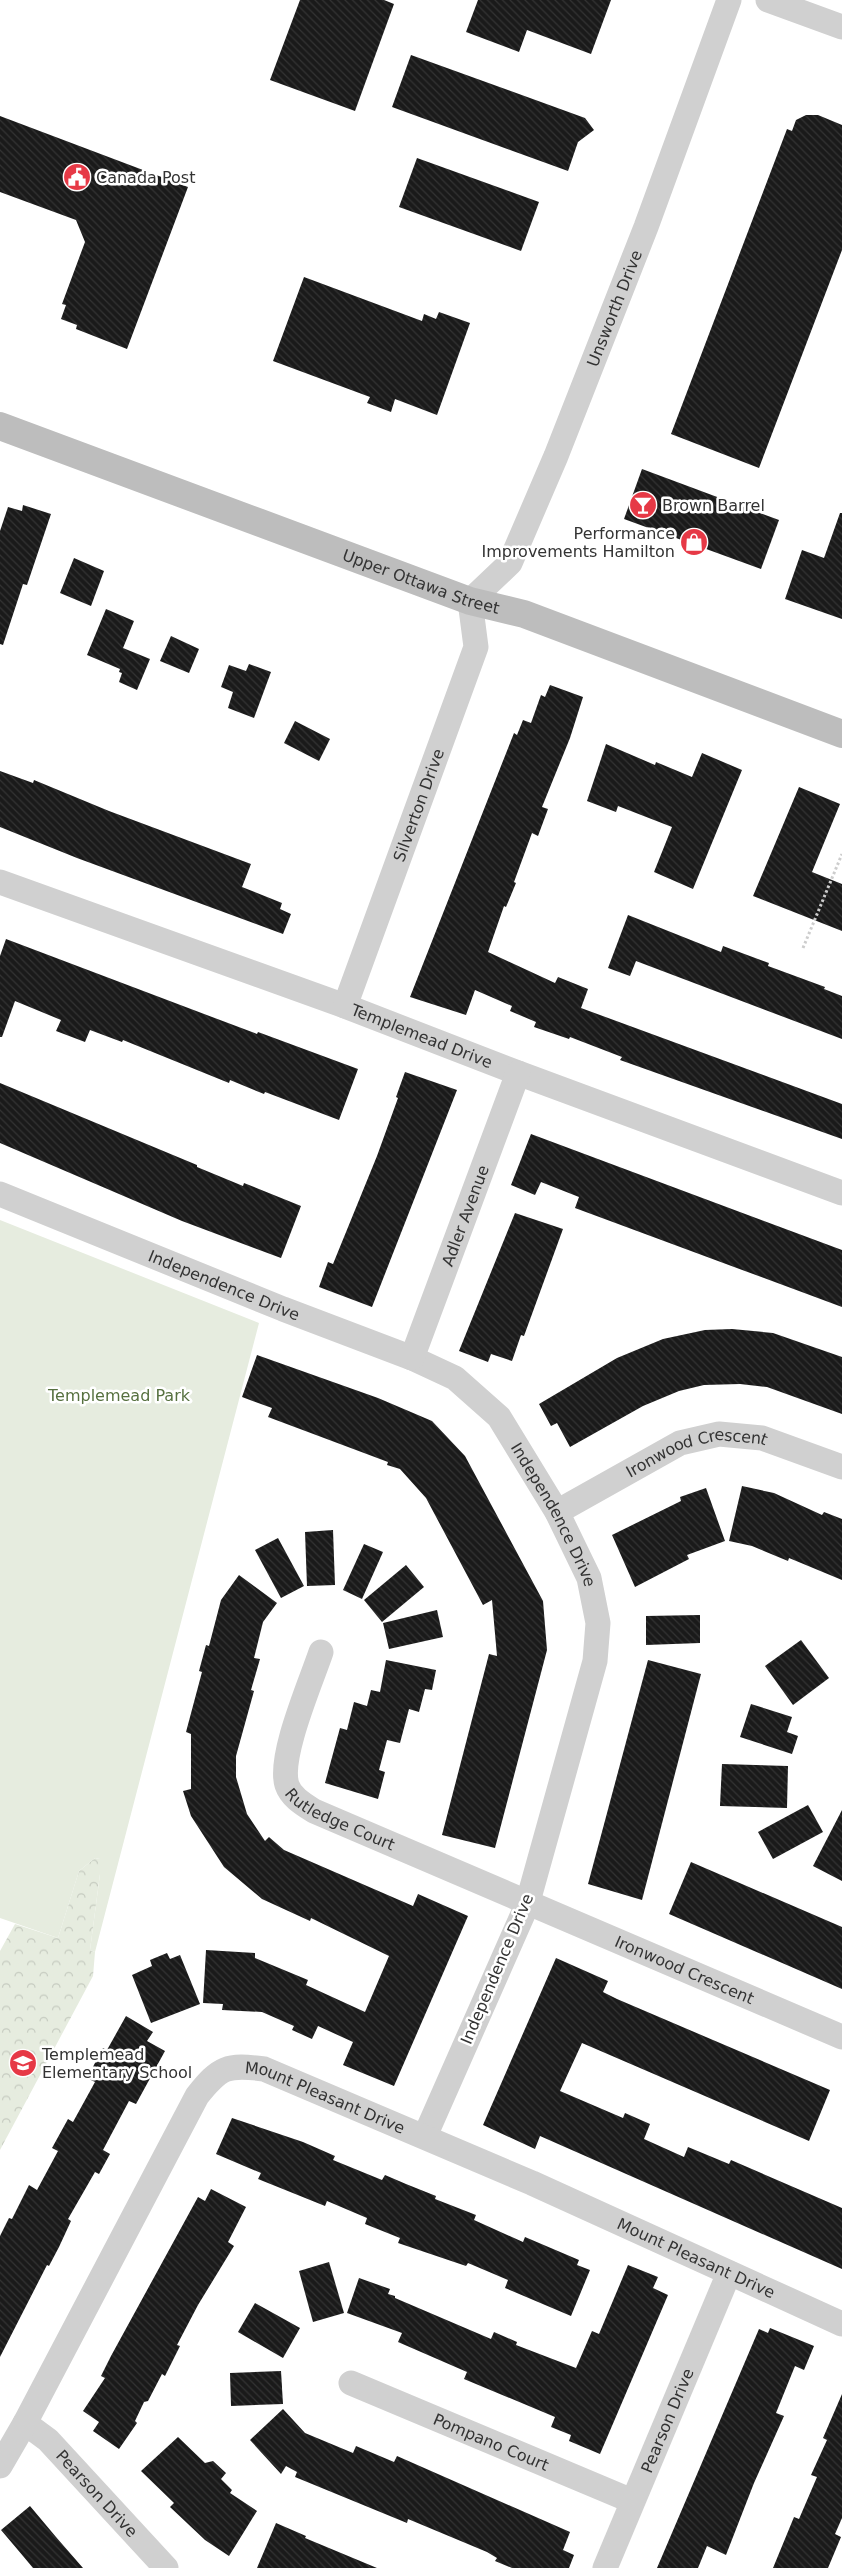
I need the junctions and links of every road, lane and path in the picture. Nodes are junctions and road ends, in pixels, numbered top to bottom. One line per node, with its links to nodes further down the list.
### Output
1 (729, 0): 5 (street, Unsworth Drive)
2 (768, 0): 3 (street)
3 (842, 27)
4 (0, 426): 5 (main road, Upper Ottawa Street)
5 (470, 602): 6 (main road, Upper Ottawa Street); 10 (street, Silverton Drive)
6 (842, 734)
7 (842, 854): 9 (path)
8 (0, 882): 10 (street, Templemead Drive)
9 (803, 948)
10 (345, 1006): 11 (street, Templemead Drive)
11 (518, 1072): 12 (street, Templemead Drive); 14 (street, Adler Avenue)
12 (842, 1192)
13 (0, 1194): 14 (street, Independence Drive)
14 (412, 1358): 16 (street, Independence Drive)
15 (842, 1466): 16 (street, Ironwood Crescent)
16 (557, 1512): 18 (street, Independence Drive)
17 (321, 1652): 18 (street, Rutledge Court)
18 (527, 1902): 19 (street, Ironwood Crescent); 20 (street, Independence Drive)
19 (842, 2037)
20 (425, 2136): 21 (street, Mount Pleasant Drive); 24 (street, Mount Pleasant Drive)
21 (729, 2273): 22 (street, Mount Pleasant Drive); 26 (street, Pearson Drive)
22 (842, 2324)
23 (351, 2383): 26 (street, Pompano Court)
24 (25, 2423): 25 (street, Mount Pleasant Drive); 27 (street, Pearson Drive)
25 (0, 2466)
26 (632, 2501): 28 (street, Pearson Drive)
27 (166, 2568)
28 (605, 2568)

